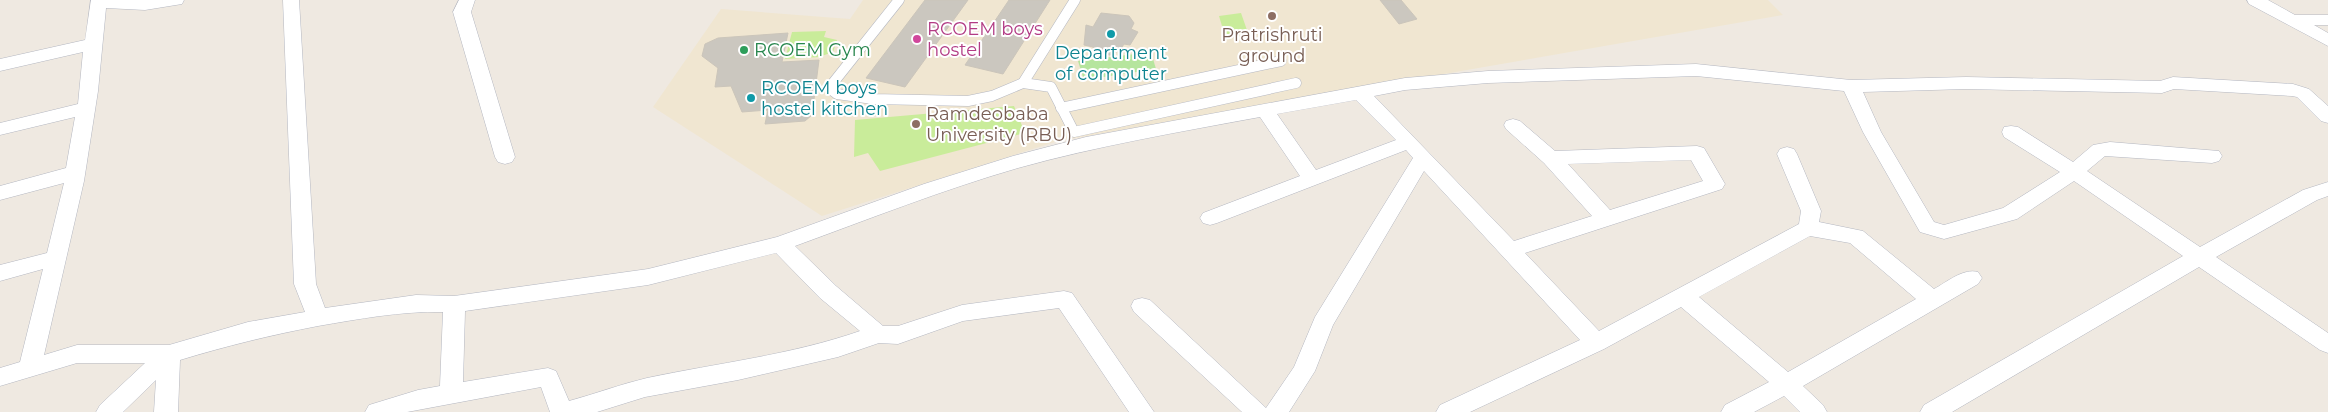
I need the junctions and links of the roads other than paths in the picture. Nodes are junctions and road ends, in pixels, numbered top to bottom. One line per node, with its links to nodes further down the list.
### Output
1 (176, 0): 7 (street)
2 (291, 0): 48 (street)
3 (467, 0): 28 (street)
4 (900, 0): 14 (lane)
5 (1075, 0): 14 (lane)
6 (2256, 0): 8 (street)
7 (99, 1): 11 (street)
8 (2292, 20): 9 (street); 10 (street)
9 (2328, 20)
10 (2328, 40)
11 (93, 44): 13 (street); 18 (street)
12 (1281, 61): 19 (lane)
13 (0, 65)
14 (1024, 83): 19 (lane)
15 (1296, 83): 19 (lane)
16 (1851, 86): 17 (street); 21 (street); 30 (street)
17 (1360, 93): 20 (street); 25 (street)
18 (86, 108): 23 (street); 31 (street)
19 (1061, 108)
20 (1265, 111): 32 (street); 38 (street)
21 (2328, 117)
22 (1513, 125): 29 (street)
23 (0, 129)
24 (2011, 132): 30 (street)
25 (1416, 149): 32 (street); 39 (street); 64 (street)
26 (1786, 154): 37 (street)
27 (2212, 156): 30 (street)
28 (505, 157)
29 (1551, 158): 36 (street); 36 (street)
30 (2074, 172): 40 (street)
31 (75, 173): 34 (street); 41 (street)
32 (1312, 179): 35 (street)
33 (2328, 189): 40 (street)
34 (0, 193)
35 (1210, 218)
36 (1606, 219): 39 (street)
37 (1808, 228): 44 (street); 45 (street)
38 (780, 244): 46 (street); 49 (street)
39 (1510, 250): 50 (street)
40 (2199, 257): 51 (street); 68 (street)
41 (56, 258): 42 (street); 53 (street)
42 (0, 274)
43 (1971, 278): 45 (street)
44 (1682, 295): 50 (street); 55 (street)
45 (1932, 300): 55 (street)
46 (454, 304): 48 (street); 56 (street)
47 (1142, 306): 63 (street)
48 (318, 318): 52 (street)
49 (878, 334): 61 (street); 62 (street)
50 (1596, 343): 65 (street)
51 (2328, 344)
52 (169, 354): 53 (street); 57 (street); 58 (street)
53 (30, 368): 54 (street)
54 (0, 377)
55 (1786, 384): 66 (street); 67 (street)
56 (451, 394): 59 (street); 60 (street)
57 (108, 412)
58 (166, 412)
59 (377, 412)
60 (562, 412)
61 (566, 412)
62 (1142, 412)
63 (1257, 412)
64 (1276, 412)
65 (1448, 412)
66 (1734, 412)
67 (1815, 412)
68 (1932, 412)

